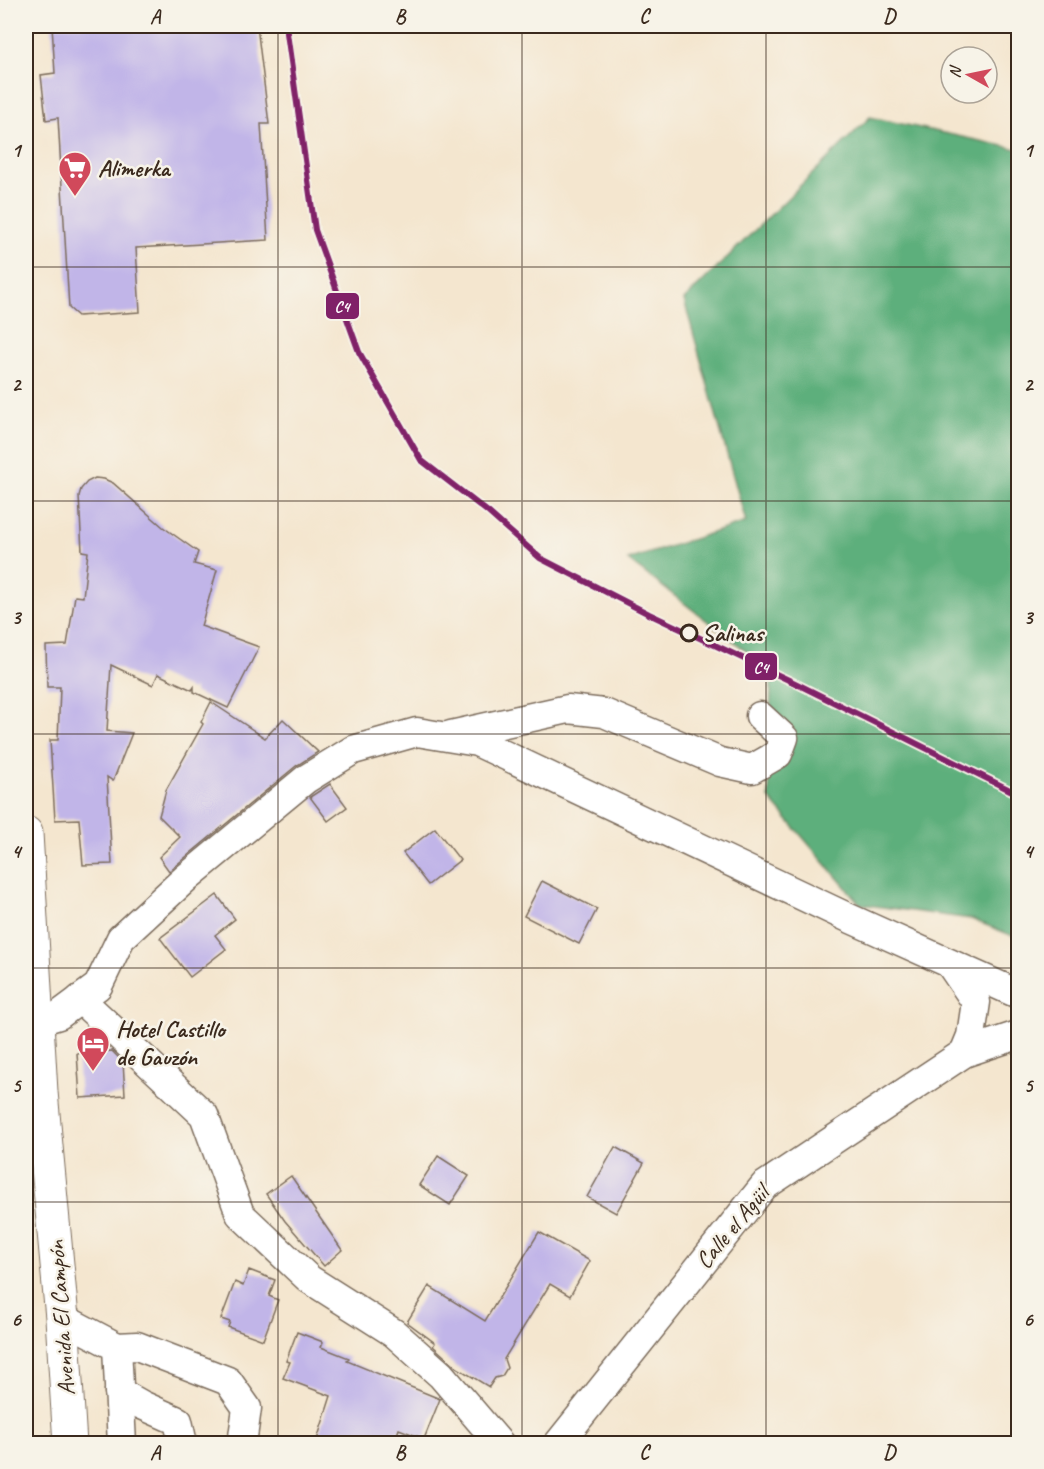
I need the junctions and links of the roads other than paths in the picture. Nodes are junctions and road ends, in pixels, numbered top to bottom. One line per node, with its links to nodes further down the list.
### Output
1 (760, 716): 2 (street)
2 (443, 736): 4 (street); 6 (street)
3 (26, 833): 7 (main road, Avenida El Campón)
4 (950, 964): 5 (street); 9 (street)
5 (1018, 994)
6 (80, 999): 7 (street); 18 (street)
7 (37, 1022): 10 (main road, Avenida El Campón)
8 (1018, 1035): 9 (street, Calle el Agüil)
9 (964, 1053): 19 (street, Calle el Agüil)
10 (33, 1100): 11 (main road, Avenida El Campón)
11 (62, 1318): 12 (street); 14 (main road, Avenida El Campón)
12 (117, 1347): 13 (street); 17 (street)
13 (119, 1392): 15 (street); 16 (street)
14 (70, 1443)
15 (122, 1443)
16 (183, 1443)
17 (242, 1443)
18 (500, 1443)
19 (558, 1443)

